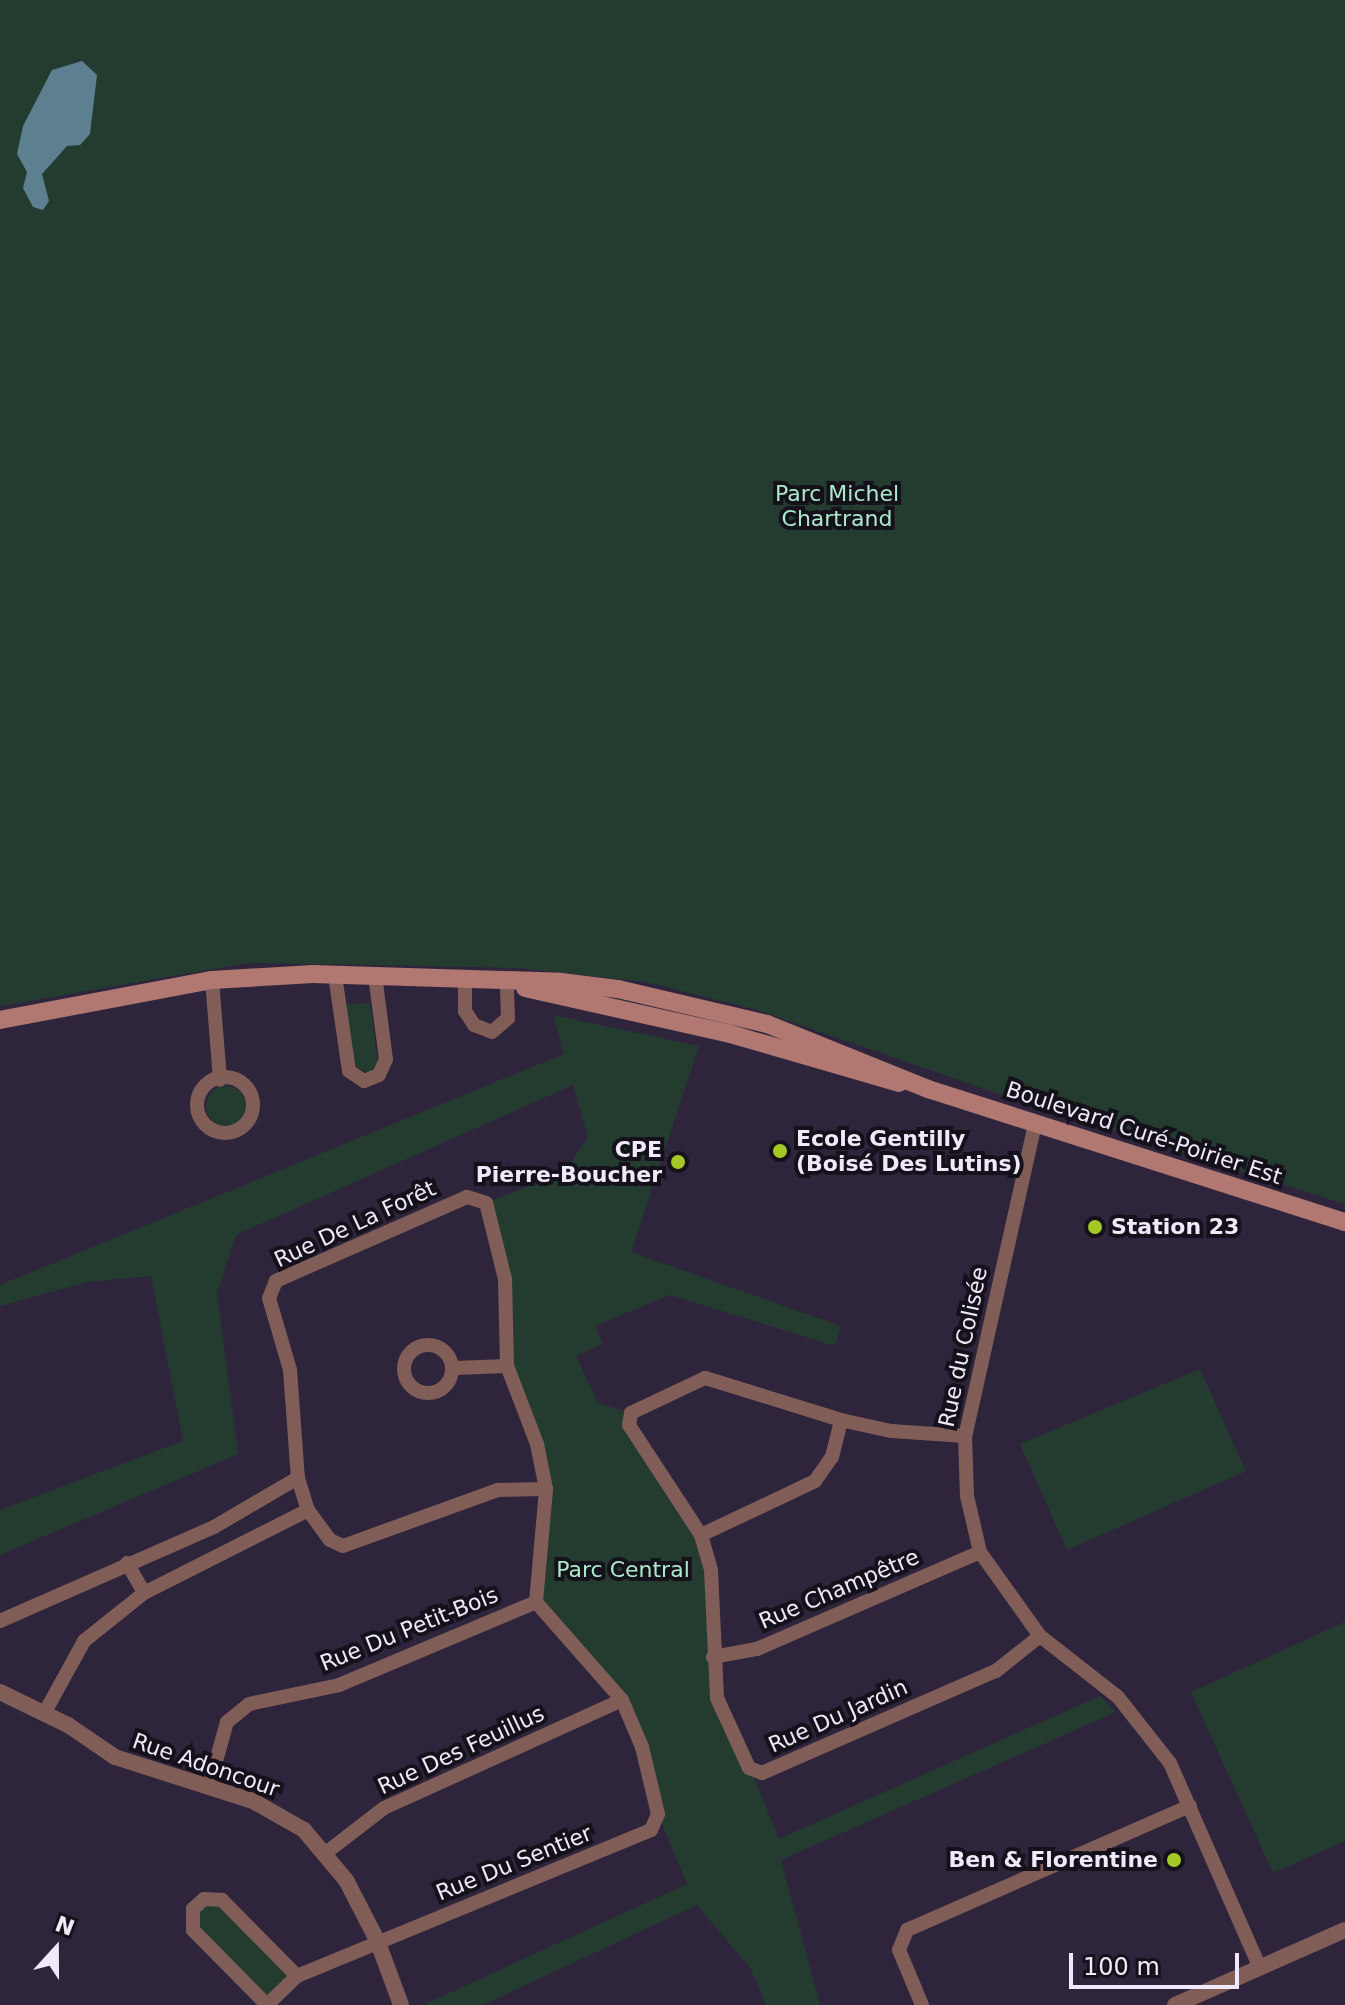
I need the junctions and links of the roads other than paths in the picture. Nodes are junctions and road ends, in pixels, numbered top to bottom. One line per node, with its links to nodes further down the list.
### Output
1 (335, 975): 2 (main road, Boulevard Curé-Poirier Est); 2 (street); 4 (main road, Boulevard Curé-Poirier Est)
2 (375, 976): 3 (main road, Boulevard Curé-Poirier Est)
3 (465, 978): 5 (main road, Boulevard Curé-Poirier Est); 5 (street)
4 (212, 980): 6 (main road, Boulevard Curé-Poirier Est); 9 (street)
5 (507, 982): 7 (main road, Boulevard Curé-Poirier Est); 8 (main road, Boulevard Curé-Poirier Est)
6 (0, 1020)
7 (767, 1024): 8 (street); 10 (main road, Boulevard Curé-Poirier Est)
8 (761, 1043): 10 (main road, Boulevard Curé-Poirier Est)
9 (220, 1080): 9 (street)
10 (928, 1089): 11 (main road, Boulevard Curé-Poirier Est)
11 (1035, 1124): 12 (main road, Boulevard Curé-Poirier Est); 16 (street, Rue du Colisée)
12 (1345, 1222)
13 (507, 1366): 14 (street); 17 (street, Rue De La Forêt); 18 (street)
14 (454, 1368)
15 (841, 1420): 16 (street, Rue Du Jardin); 20 (street); 20 (street, Rue Du Jardin)
16 (965, 1436): 21 (street, Rue du Colisée)
17 (298, 1478): 19 (street, Rue De La Forêt); 22 (street)
18 (546, 1489): 19 (street, Rue De La Forêt); 24 (street)
19 (308, 1510): 23 (street)
20 (701, 1535): 27 (street, Rue Du Jardin)
21 (980, 1552): 26 (street, Rue du Colisée); 27 (street, Rue Champêtre)
22 (127, 1563): 23 (street); 25 (street)
23 (144, 1593): 30 (street)
24 (536, 1602): 29 (street); 31 (street, Rue Du Petit-Bois)
25 (0, 1621)
26 (1040, 1636): 27 (street, Rue Du Jardin); 32 (street, Rue du Colisée)
27 (713, 1657)
28 (0, 1692): 30 (street, Rue Adoncour)
29 (622, 1700): 33 (street, Rue Des Feuillus); 35 (street, Rue Du Sentier)
30 (45, 1712): 31 (street, Rue Adoncour)
31 (209, 1786): 33 (street, Rue Adoncour)
32 (1190, 1806): 36 (street, Rue du Colisée); 39 (street)
33 (327, 1852): 35 (street, Rue Adoncour)
34 (1345, 1930): 36 (street)
35 (377, 1940): 37 (street, Rue Du Sentier); 38 (street, Rue Adoncour)
36 (1260, 1968): 40 (street)
37 (297, 1976): 37 (street, Rue Du Sentier)
38 (401, 2005)
39 (922, 2005)
40 (1175, 2005)

